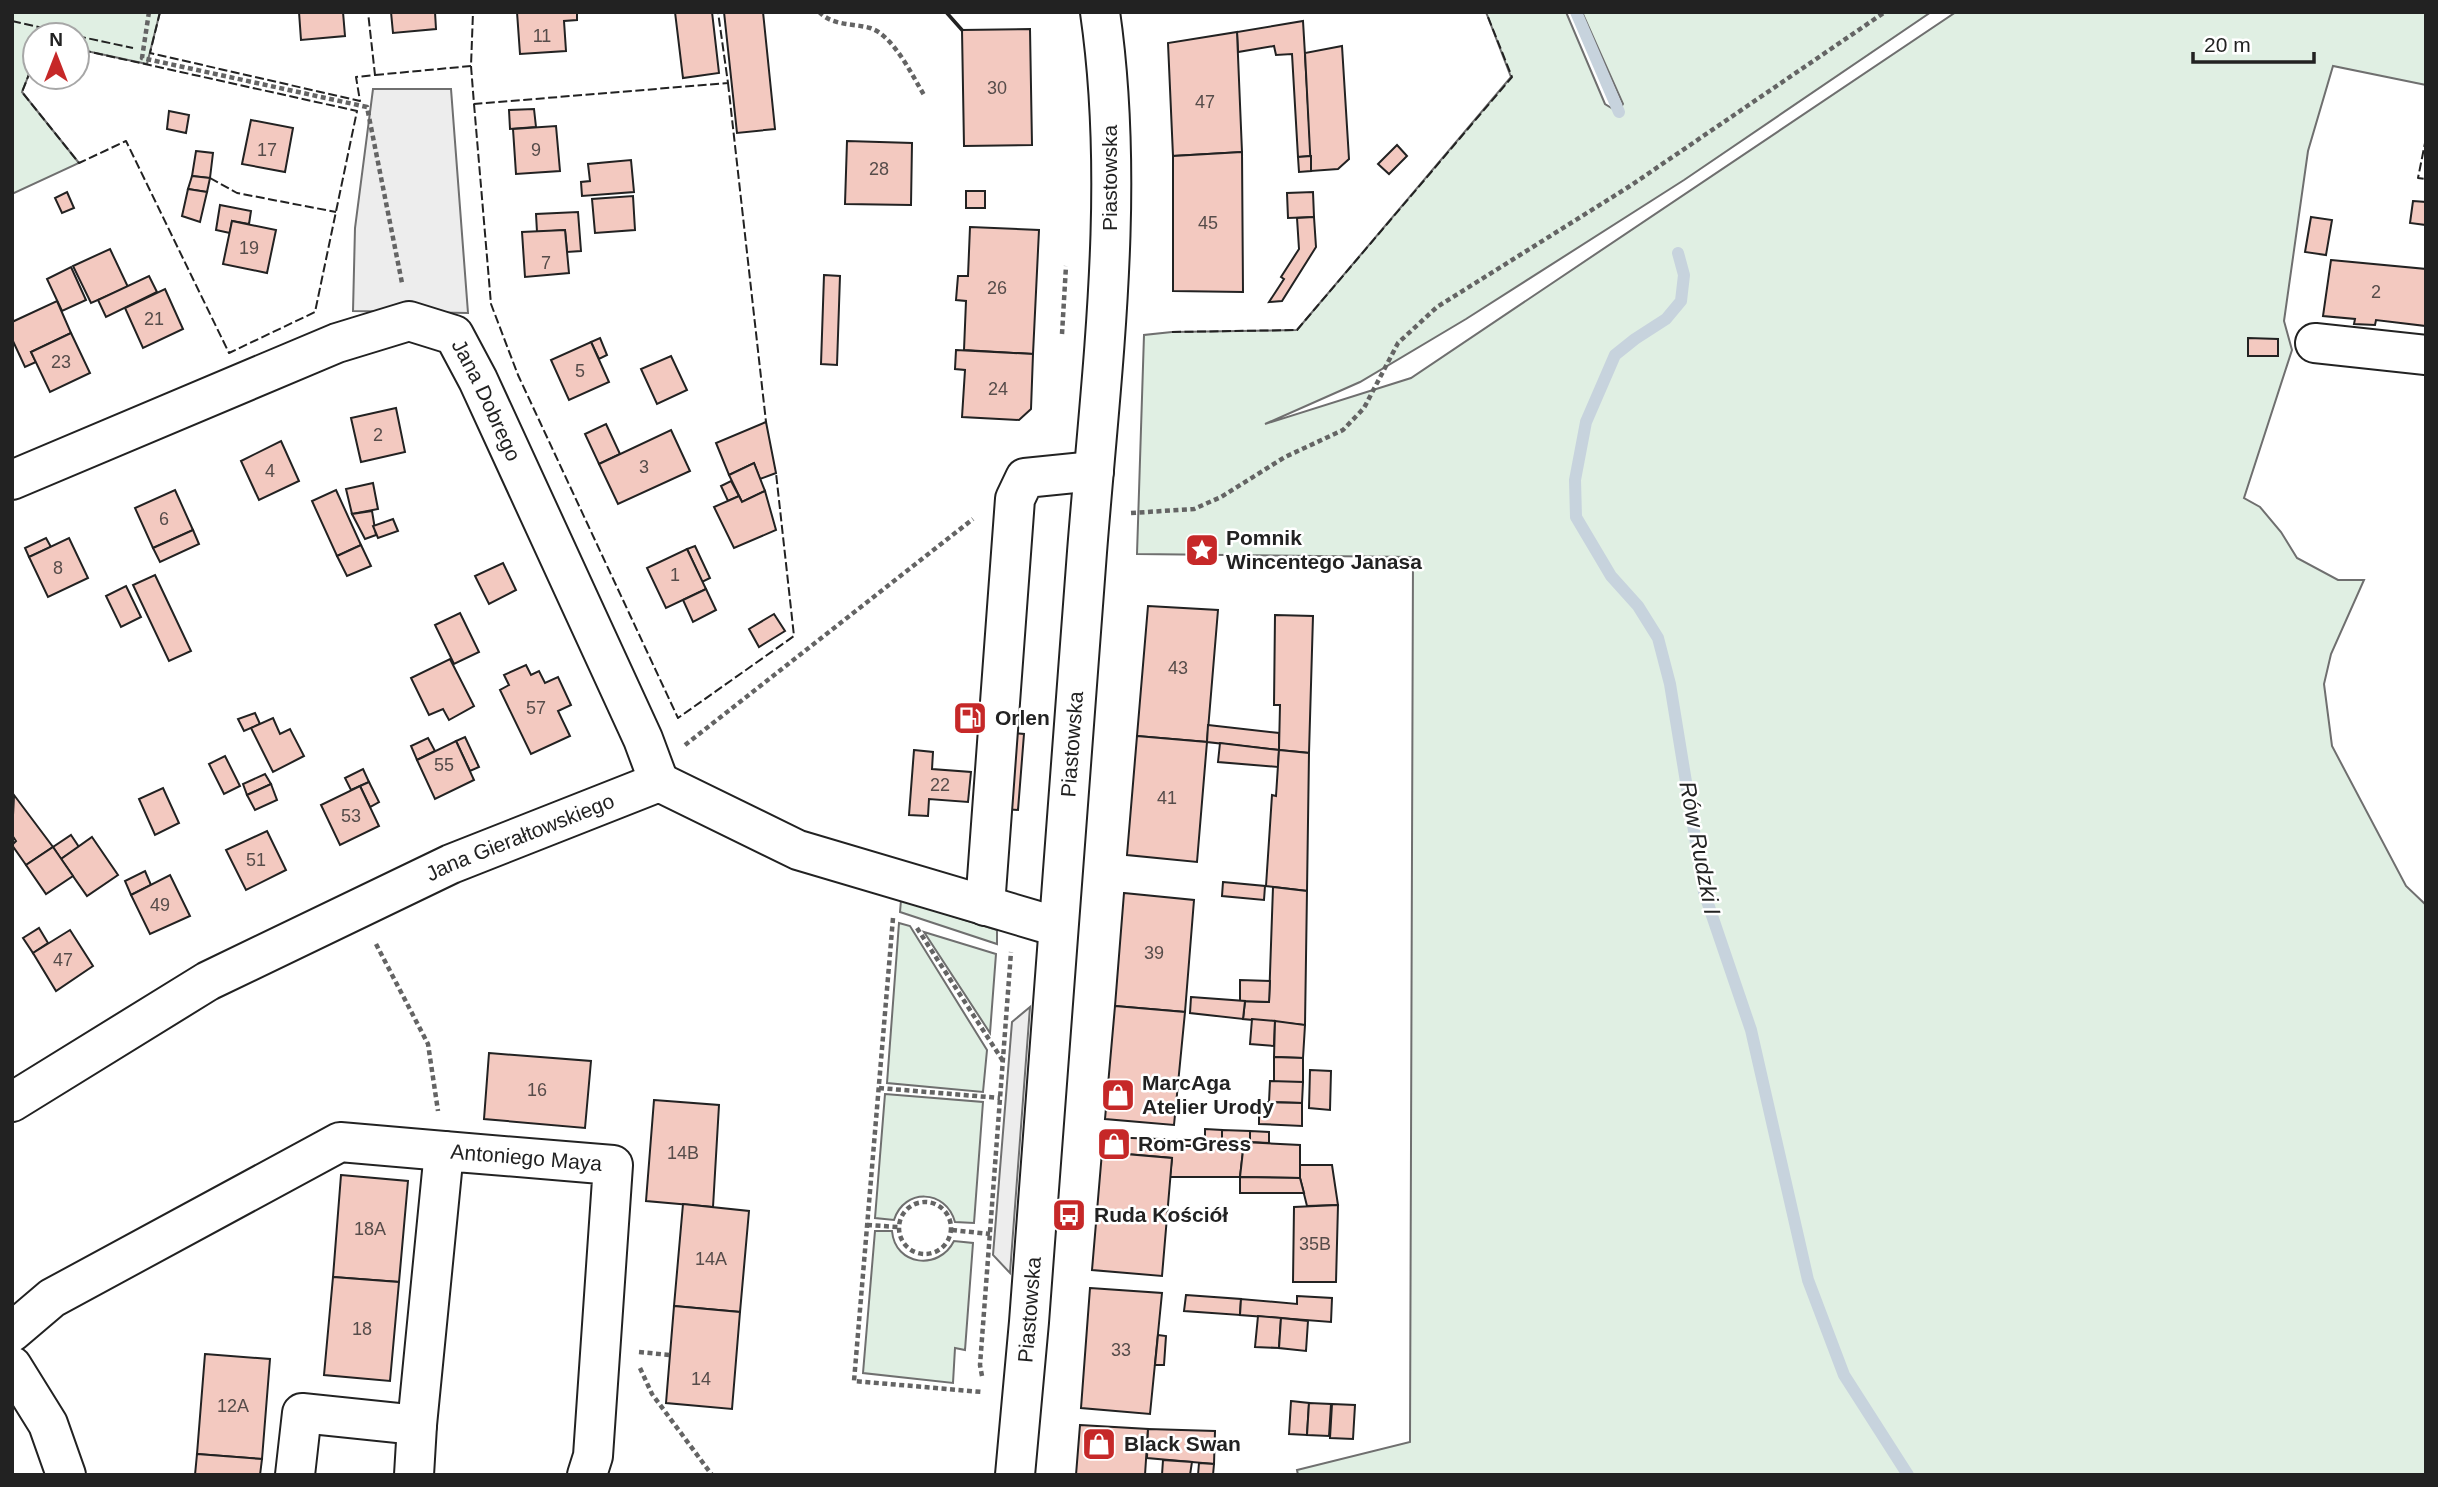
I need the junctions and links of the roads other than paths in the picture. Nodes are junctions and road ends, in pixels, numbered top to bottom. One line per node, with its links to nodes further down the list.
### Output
1 (1100, 12): 4 (street, Piastowska)
2 (2315, 344): 3 (street)
3 (2426, 355)
4 (1094, 471): 7 (street); 8 (street, Piastowska)
5 (12, 480): 6 (street, Jana Dobrego)
6 (660, 782): 7 (street); 9 (street, Jana Gierałtowskiego)
7 (985, 906): 8 (street)
8 (1058, 927): 18 (street, Piastowska)
9 (12, 1102)
10 (444, 1151): 11 (street); 13 (street, Antoniego Maya); 17 (street, Antoniego Maya)
11 (12, 1332)
12 (12, 1366): 14 (street)
13 (417, 1425): 15 (street); 16 (street, Antoniego Maya)
14 (66, 1475)
15 (295, 1475)
16 (414, 1475)
17 (587, 1475)
18 (1016, 1475)

